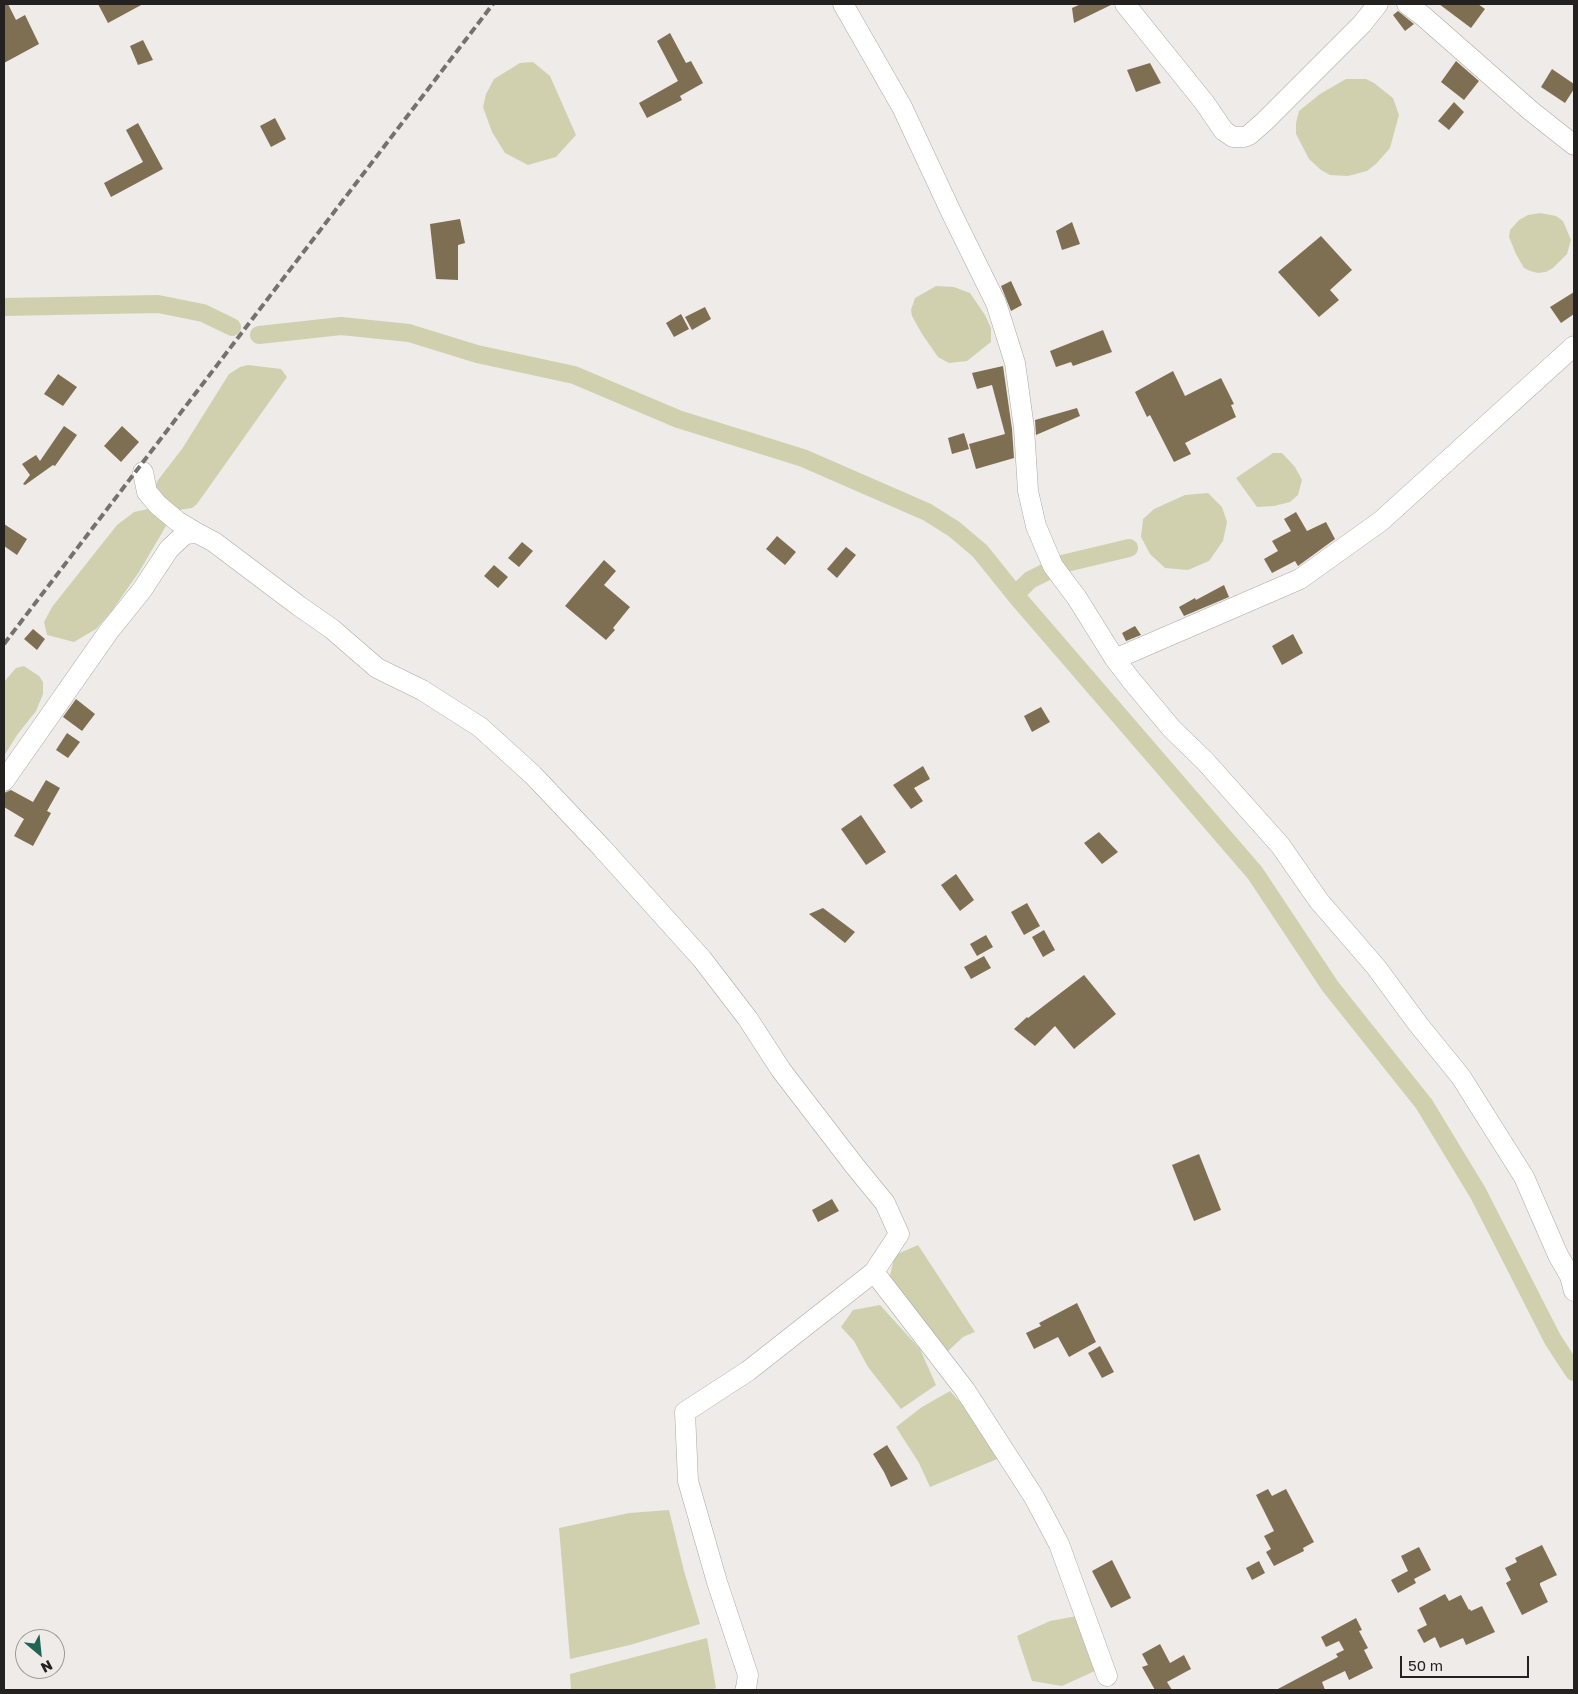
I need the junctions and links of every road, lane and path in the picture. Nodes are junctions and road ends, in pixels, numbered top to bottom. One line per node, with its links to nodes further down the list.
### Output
1 (843, 4): 9 (street)
2 (1125, 4): 3 (street)
3 (1378, 4)
4 (1407, 4): 5 (street)
5 (1574, 145)
6 (1574, 346): 9 (street)
7 (143, 472): 8 (street)
8 (197, 533): 10 (street); 11 (street)
9 (1115, 659): 12 (street)
10 (4, 781)
11 (874, 1272): 13 (street); 14 (street)
12 (1574, 1291)
13 (1106, 1676)
14 (746, 1690)

